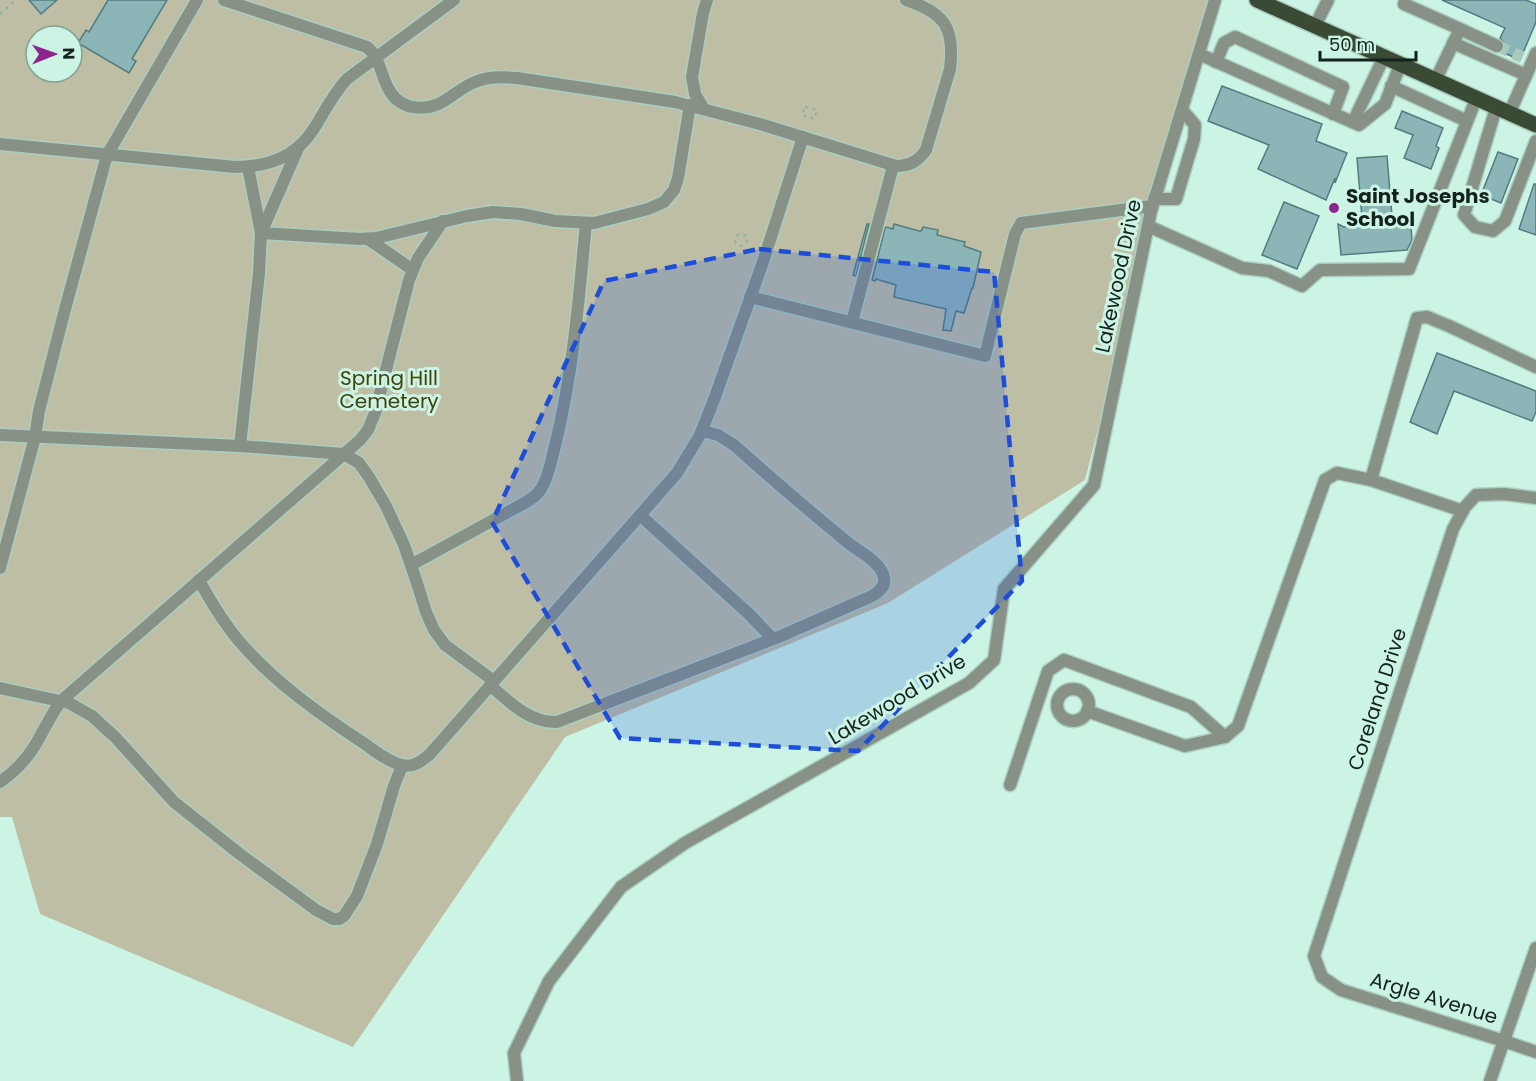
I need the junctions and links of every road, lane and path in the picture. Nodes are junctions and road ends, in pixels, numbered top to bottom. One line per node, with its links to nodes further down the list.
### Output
1 (16, 0): 11 (path)
2 (198, 0): 39 (street)
3 (224, 0): 17 (street)
4 (454, 0): 17 (street)
5 (707, 0): 27 (street)
6 (906, 0): 40 (street)
7 (1215, 0): 16 (street, Lakewood Drive)
8 (1257, 0): 12 (main road)
9 (1328, 0): 12 (street)
10 (1405, 0): 13 (street)
11 (0, 14)
12 (1315, 26): 18 (main road)
13 (1460, 29): 14 (street); 15 (street)
14 (1453, 43): 22 (street); 23 (street)
15 (1497, 46)
16 (1199, 54): 20 (street); 28 (street, Lakewood Drive)
17 (376, 57): 26 (street); 38 (street)
18 (1384, 57): 21 (main road); 33 (street)
19 (1530, 57): 22 (street)
20 (1216, 62): 30 (street); 30 (street)
21 (1400, 65): 23 (main road); 24 (street)
22 (1526, 75): 29 (street)
23 (1435, 81): 25 (main road)
24 (1391, 86): 32 (street); 33 (street)
25 (1476, 99): 29 (main road); 32 (street)
26 (690, 105): 27 (street); 44 (street)
27 (704, 109): 35 (street)
28 (1182, 110): 42 (street, Lakewood Drive); 42 (street)
29 (1503, 111): 34 (main road); 36 (street)
30 (1334, 114): 33 (street)
31 (814, 119): 31 (path)
32 (1467, 121): 45 (street)
33 (1353, 122)
34 (1536, 125)
35 (803, 137): 40 (street); 50 (street)
36 (1536, 141)
37 (0, 144): 39 (street)
38 (299, 146): 41 (street); 46 (street)
39 (107, 155): 41 (street); 55 (street)
40 (893, 166): 51 (street)
41 (248, 167): 46 (street)
42 (1153, 202): 45 (street, Lakewood Drive); 51 (street)
43 (443, 221): 44 (street); 48 (street); 49 (street)
44 (586, 223): 62 (street)
45 (1148, 226): 80 (street, Lakewood Drive)
46 (261, 233): 48 (street); 56 (street)
47 (746, 238): 47 (path)
48 (368, 239): 49 (street)
49 (413, 270): 57 (street)
50 (750, 297): 51 (street); 53 (street)
51 (852, 322)
52 (1536, 367): 58 (street)
53 (702, 431): 61 (street); 65 (street)
54 (0, 435): 55 (street)
55 (35, 437): 56 (street); 63 (street)
56 (240, 446): 57 (street)
57 (344, 454): 62 (street); 64 (street)
58 (1371, 480): 60 (street); 72 (street)
59 (1536, 498): 60 (street, Coreland Drive)
60 (1463, 511): 77 (street, Coreland Drive)
61 (640, 515): 65 (street); 66 (street)
62 (411, 565): 66 (street)
63 (0, 567)
64 (199, 580): 70 (street); 73 (street)
65 (773, 639): 66 (street)
66 (492, 683): 73 (street)
67 (0, 688): 70 (street)
68 (1040, 696): 69 (street); 72 (street); 75 (street)
69 (1058, 699): 71 (street); 71 (street)
70 (61, 701): 73 (street); 74 (street)
71 (1087, 711): 72 (street)
72 (1225, 737)
73 (402, 766)
74 (0, 782)
75 (1010, 785)
76 (1536, 948): 78 (street)
77 (1322, 977): 78 (street, Argle Avenue)
78 (1504, 1041): 79 (street, Argle Avenue); 81 (street)
79 (1536, 1052)
80 (517, 1081)
81 (1490, 1081)

